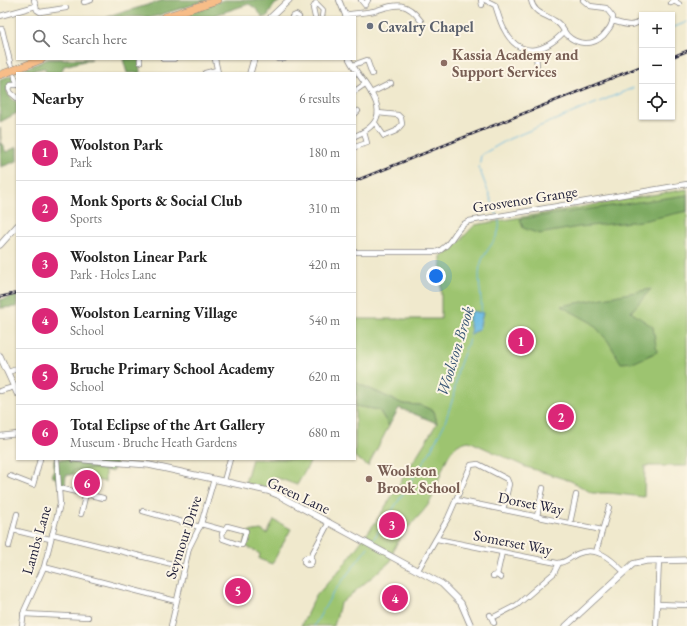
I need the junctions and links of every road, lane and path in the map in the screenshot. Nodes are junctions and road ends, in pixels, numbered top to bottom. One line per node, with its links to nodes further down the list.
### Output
1 (34, 0): 14 (street)
2 (92, 0): 11 (street)
3 (218, 0): 19 (main road)
4 (289, 0): 20 (street)
5 (339, 0): 23 (street)
6 (360, 0): 12 (street)
7 (485, 0): 29 (street)
8 (531, 0): 28 (street)
9 (583, 0): 15 (street)
10 (604, 1): 15 (street)
11 (84, 2)
12 (366, 2): 17 (street)
13 (402, 2): 17 (street); 24 (street)
14 (36, 6): 16 (street); 18 (street)
15 (603, 6): 25 (street)
16 (63, 7)
17 (366, 12): 23 (street)
18 (0, 16)
19 (167, 16)
20 (272, 16)
21 (315, 16): 22 (street)
22 (322, 16)
23 (346, 16)
24 (422, 21)
25 (612, 21): 26 (street); 28 (street)
26 (639, 23)
27 (1, 27): 34 (street)
28 (564, 32): 29 (street)
29 (536, 50): 36 (street)
30 (39, 60): 40 (main road, bridge)
31 (215, 60): 37 (street)
32 (254, 60): 38 (street)
33 (350, 60): 35 (street)
34 (10, 62): 41 (street)
35 (353, 66): 39 (street); 43 (street)
36 (537, 68)
37 (217, 71)
38 (250, 72)
39 (372, 74)
40 (0, 75)
41 (16, 80)
42 (391, 83): 46 (street)
43 (365, 84): 45 (street); 46 (street)
44 (16, 85): 47 (street)
45 (356, 90)
46 (370, 92): 48 (street)
47 (16, 97)
48 (378, 112): 49 (street); 49 (street)
49 (375, 123): 50 (street)
50 (364, 132): 51 (street); 52 (street)
51 (356, 136)
52 (356, 148)
53 (687, 184): 56 (street, Grosvenor Grange)
54 (16, 227): 55 (street)
55 (1, 242)
56 (356, 252)
57 (0, 356): 59 (street)
58 (16, 368): 59 (street)
59 (8, 372): 60 (street)
60 (14, 387): 61 (street); 62 (street)
61 (0, 391)
62 (16, 391)
63 (16, 434): 64 (street)
64 (0, 436)
65 (40, 460): 69 (street)
66 (57, 460): 72 (street, Lambs Lane)
67 (86, 460): 70 (street, Green Lane)
68 (230, 460): 71 (street)
69 (10, 476)
70 (214, 479): 71 (street, Green Lane); 86 (street, Seymour Drive)
71 (224, 481): 84 (street, Green Lane)
72 (59, 488): 74 (street); 90 (street, Lambs Lane)
73 (543, 488): 83 (street)
74 (86, 493): 76 (street); 82 (street)
75 (576, 495): 85 (street)
76 (103, 498)
77 (456, 500): 79 (street, Dorset Way); 79 (street); 91 (street)
78 (609, 507): 89 (street)
79 (503, 510): 83 (street, Dorset Way)
80 (143, 511): 86 (street)
81 (17, 514): 87 (street)
82 (81, 514)
83 (538, 516): 85 (street, Dorset Way)
84 (329, 522): 96 (street); 102 (street, Green Lane)
85 (570, 523): 89 (street, Dorset Way)
86 (201, 525): 88 (street); 101 (street, Seymour Drive)
87 (13, 530): 92 (street); 93 (street)
88 (223, 530): 88 (street)
89 (602, 530): 95 (street)
90 (52, 534): 92 (street, Lambs Lane); 101 (street)
91 (436, 539): 94 (street, Somerset Way); 102 (street)
92 (50, 540): 100 (street, Lambs Lane)
93 (9, 546)
94 (502, 552): 99 (street, Somerset Way); 104 (street)
95 (596, 552): 99 (street, Somerset Way); 103 (street)
96 (310, 558)
97 (659, 560): 98 (street); 103 (street); 106 (street)
98 (687, 560)
99 (559, 563): 110 (street)
100 (44, 567): 105 (street); 108 (street, Lambs Lane)
101 (184, 567): 105 (street, Seymour Drive)
102 (418, 570): 113 (street, Green Lane)
103 (623, 572): 114 (street)
104 (497, 576)
105 (176, 601): 112 (street, Seymour Drive)
106 (657, 604): 107 (street); 115 (street)
107 (687, 605)
108 (23, 614): 109 (street); 111 (street, Lambs Lane)
109 (88, 617)
110 (492, 619)
111 (22, 626)
112 (171, 626)
113 (471, 626)
114 (566, 626)
115 (656, 626)

